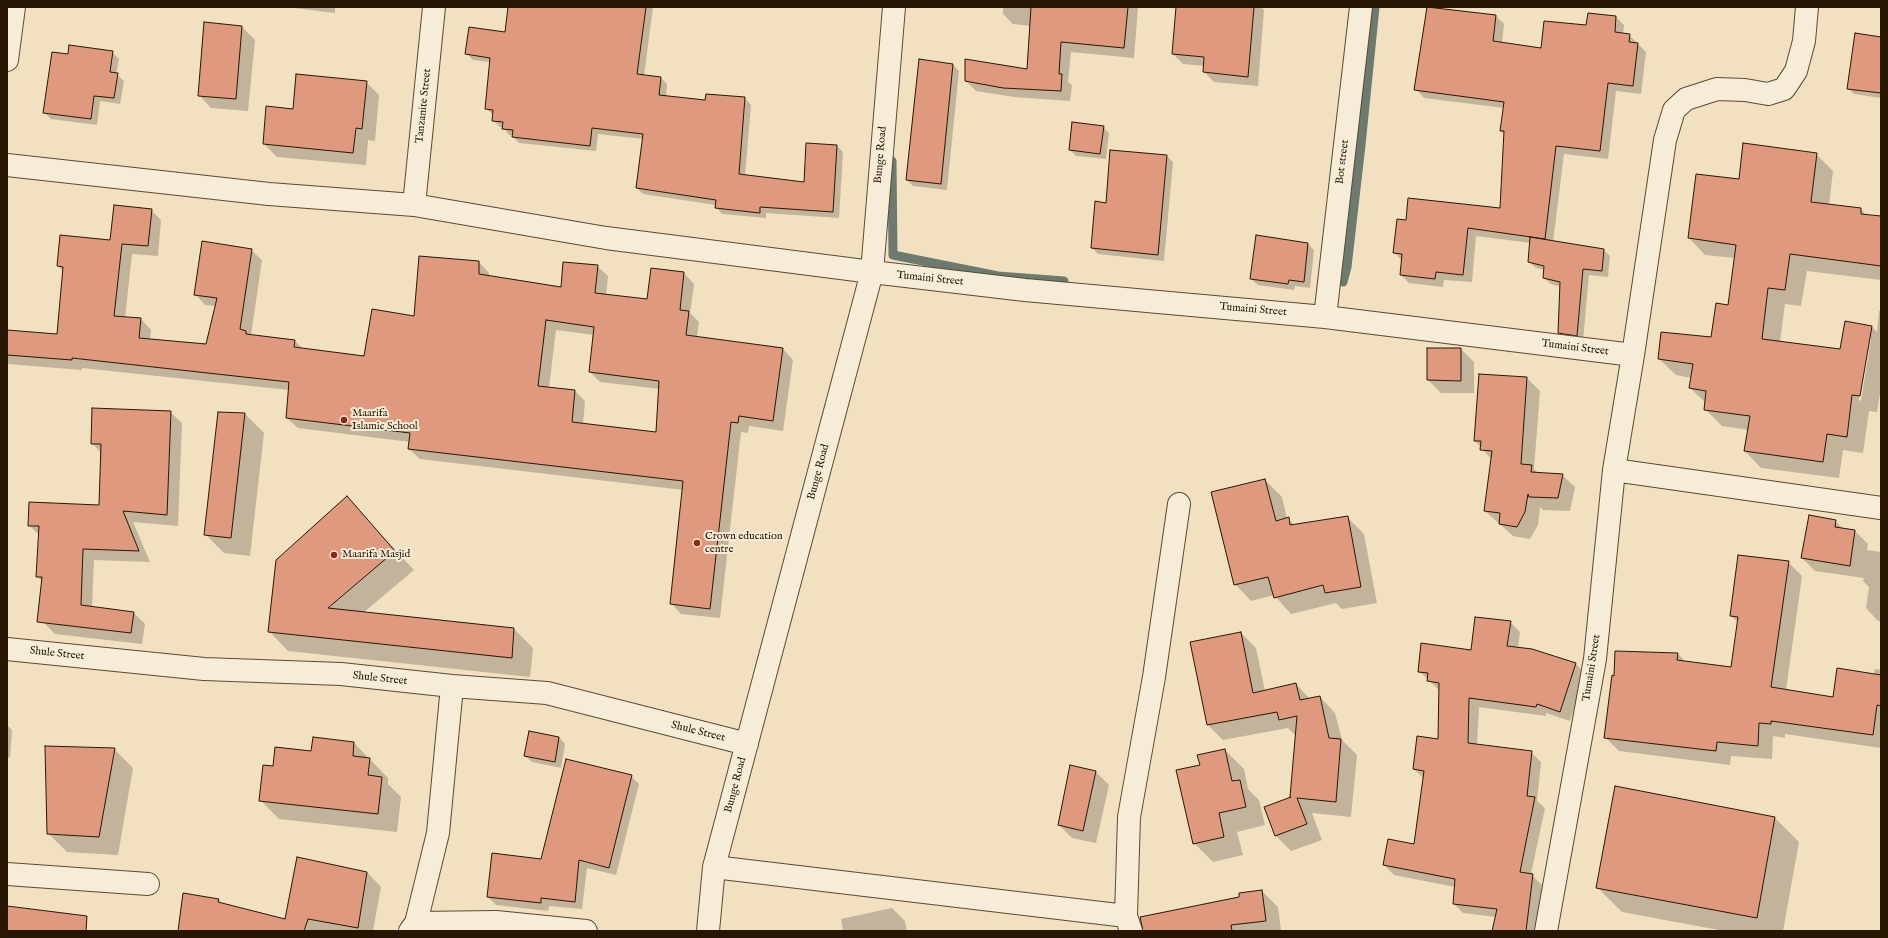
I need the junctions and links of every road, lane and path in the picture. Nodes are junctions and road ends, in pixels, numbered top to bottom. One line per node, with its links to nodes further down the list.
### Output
1 (14, 7): 6 (street)
2 (434, 7): 8 (street, Tanzanite Street)
3 (894, 7): 9 (street, Bunge Road)
4 (1361, 7): 10 (street, Bot street)
5 (1807, 7): 11 (street, Tumaini Street)
6 (7, 60)
7 (7, 165): 8 (street, Tumaini Street)
8 (414, 206): 9 (street, Tumaini Street)
9 (872, 272): 10 (street, Tumaini Street); 17 (street, Bunge Road)
10 (1325, 317): 11 (street, Tumaini Street)
11 (1633, 355): 12 (street, Tumaini Street)
12 (1614, 470): 14 (street); 25 (street, Tumaini Street)
13 (1179, 504): 21 (street)
14 (1881, 508)
15 (7, 649): 16 (street, Shule Street)
16 (452, 686): 17 (street, Shule Street); 22 (street)
17 (747, 744): 18 (street, Bunge Road)
18 (714, 867): 21 (street); 24 (street, Bunge Road)
19 (7, 874): 20 (street)
20 (148, 884)
21 (1128, 924)
22 (413, 927): 23 (street)
23 (586, 931)
24 (708, 931)
25 (1546, 931)

